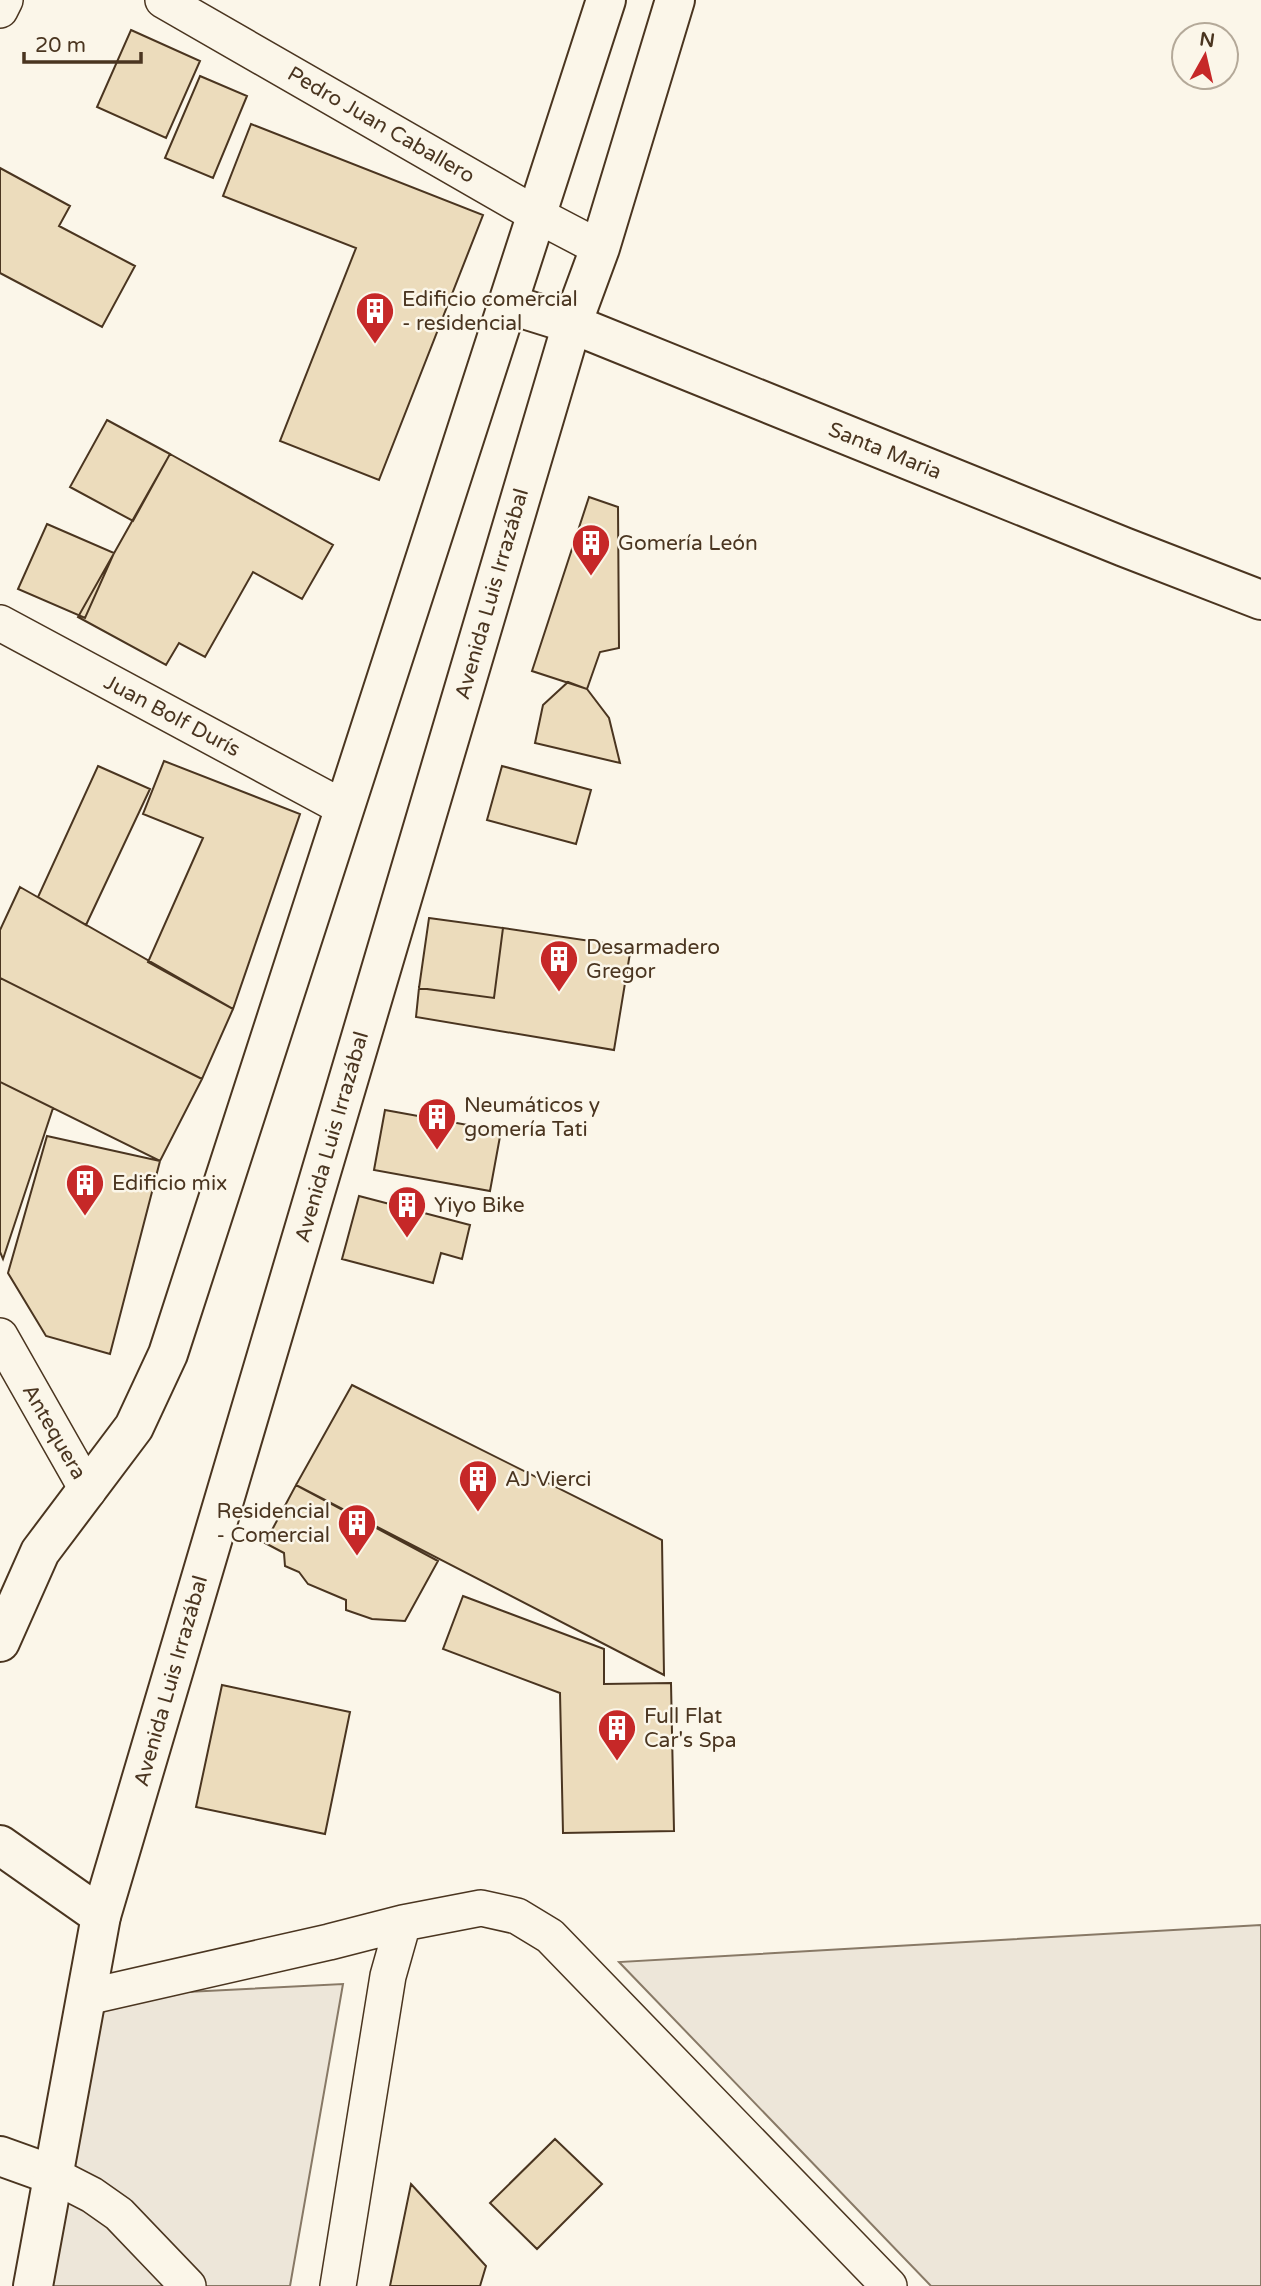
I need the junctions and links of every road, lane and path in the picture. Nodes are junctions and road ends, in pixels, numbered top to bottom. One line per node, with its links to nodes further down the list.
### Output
1 (5, 0): 5 (street)
2 (163, 0): 6 (street, Pedro Juan Caballero)
3 (606, 0): 6 (main road)
4 (675, 0): 7 (main road, Avenida Luis Irrazábal)
5 (0, 10)
6 (537, 215): 7 (street, Pedro Juan Caballero); 8 (main road)
7 (600, 248): 9 (main road, Avenida Luis Irrazábal)
8 (508, 304): 9 (main road, Santa Maria); 12 (main road)
9 (572, 324): 10 (main road, Santa Maria); 17 (main road, Avenida Luis Irrazábal)
10 (1261, 600)
11 (0, 624): 12 (street, Juan Bolf Durís)
12 (344, 808): 14 (main road)
13 (0, 1336): 14 (street, Antequera)
14 (88, 1491): 15 (main road)
15 (4, 1627)
16 (0, 1845): 17 (main road)
17 (102, 1916): 19 (main road, Avenida Luis Irrazábal)
18 (403, 1923): 19 (street); 24 (street); 25 (street)
19 (87, 1997): 21 (main road, Avenida Luis Irrazábal)
20 (0, 2156): 21 (main road)
21 (53, 2175): 22 (main road, Avenida Luis Irrazábal); 23 (street)
22 (33, 2286)
23 (188, 2286)
24 (338, 2286)
25 (889, 2286)

